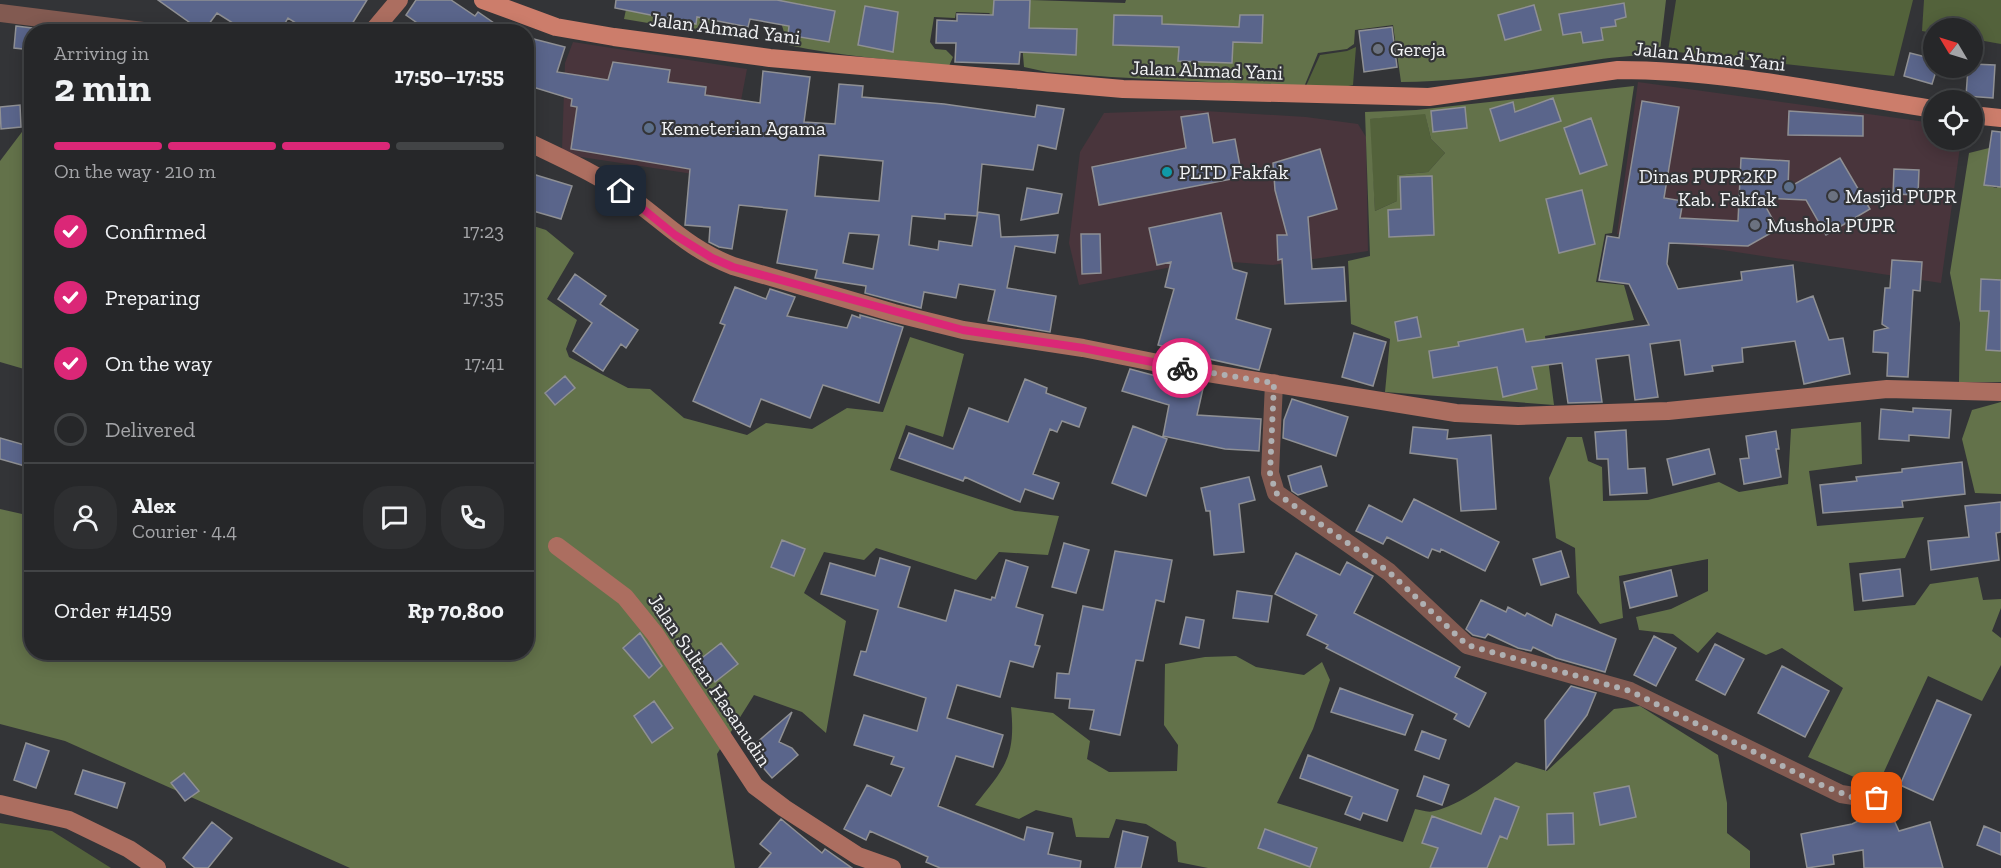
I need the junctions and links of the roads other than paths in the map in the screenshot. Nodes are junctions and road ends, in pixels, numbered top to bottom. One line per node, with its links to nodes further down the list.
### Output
1 (399, 0): 5 (main road)
2 (483, 0): 6 (main road, Jalan Ahmad Yani)
3 (0, 13): 4 (street)
4 (87, 24)
5 (379, 24)
6 (1923, 107)
7 (1983, 116): 8 (main road)
8 (2001, 118)
9 (534, 145): 10 (main road)
10 (1274, 383): 11 (main road); 13 (street)
11 (2001, 392)
12 (557, 546): 16 (main road, Jalan Sultan Hasanudin)
13 (1890, 788)
14 (0, 804): 15 (main road)
15 (158, 868)
16 (892, 868)

